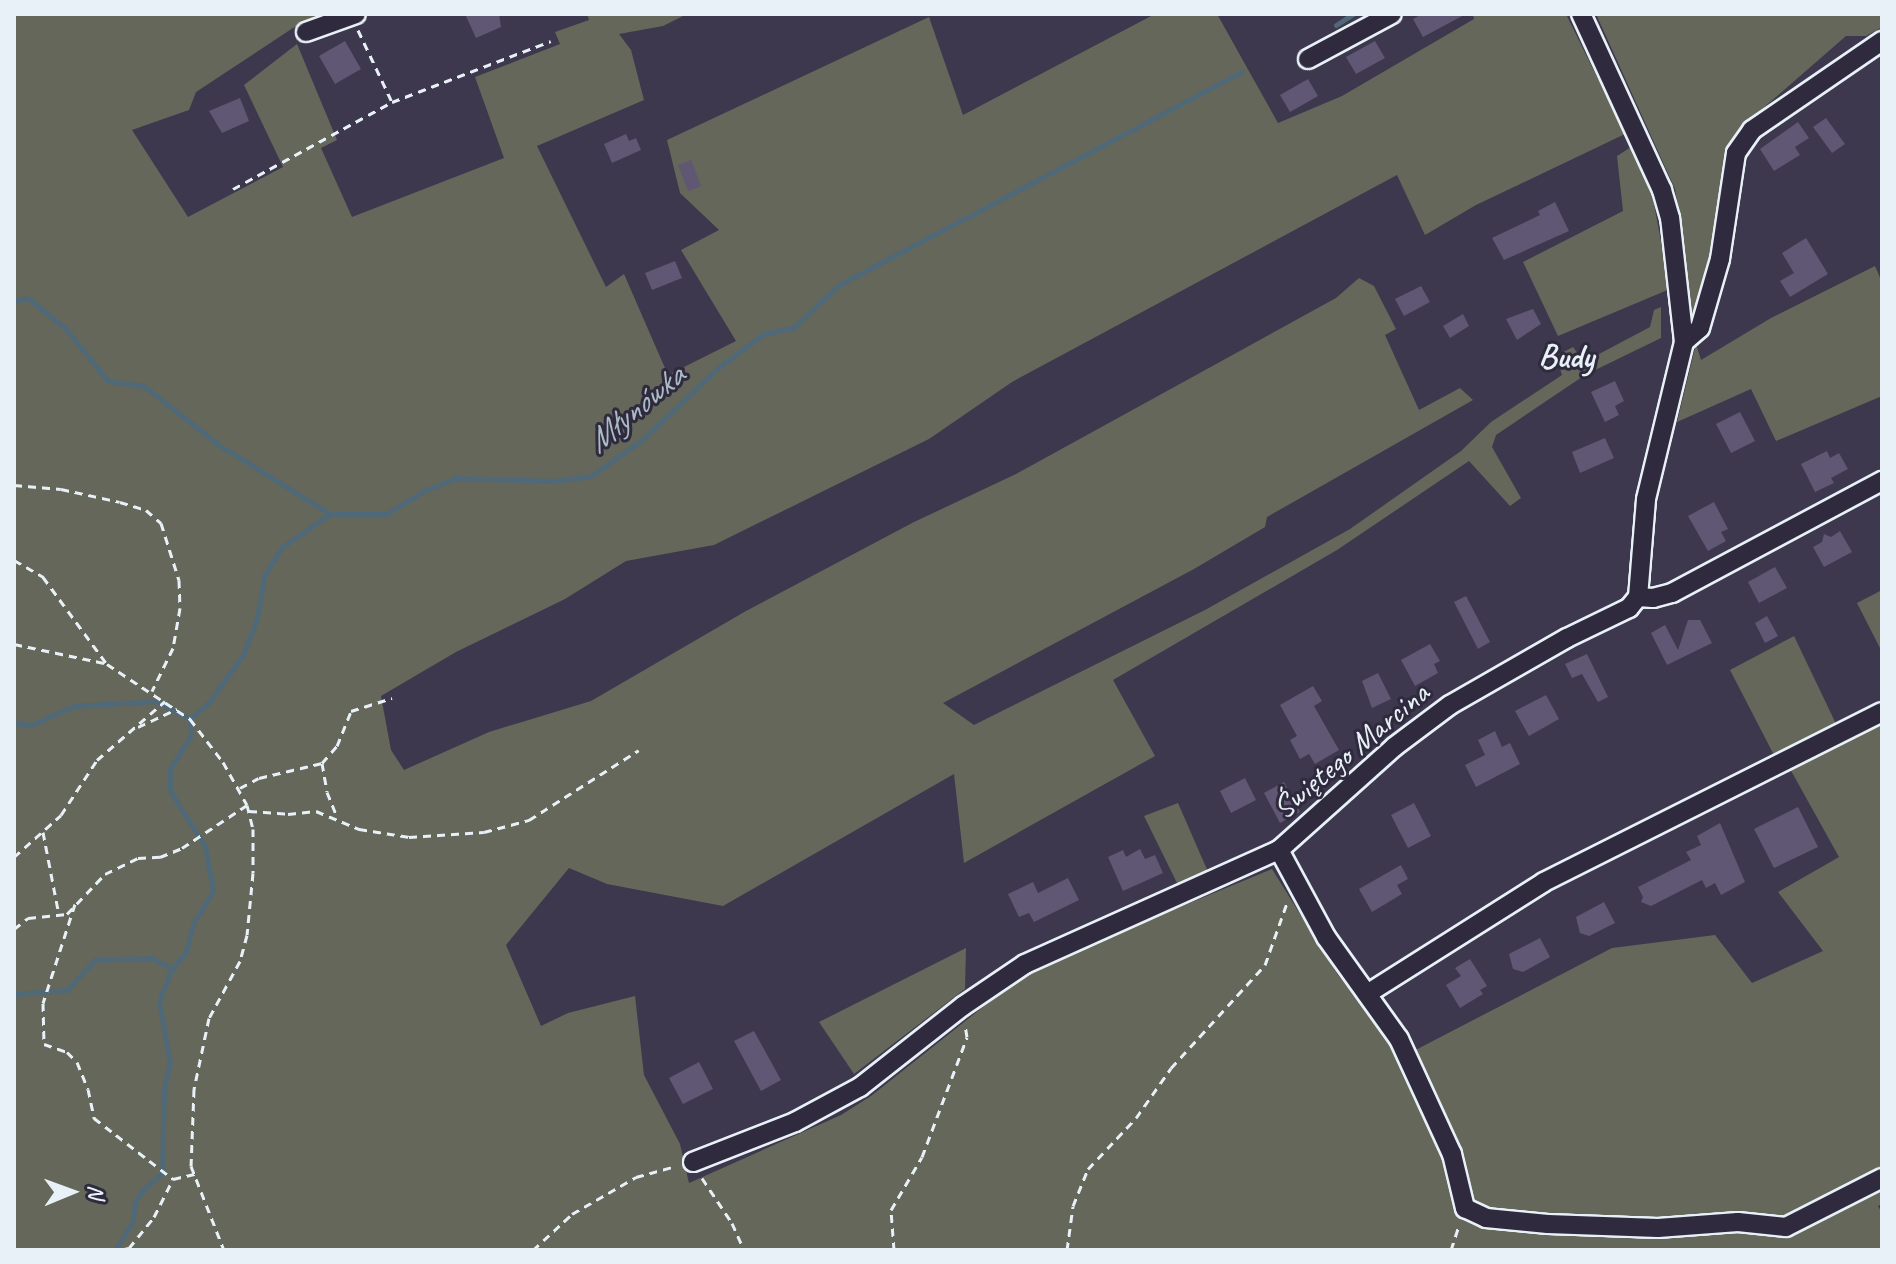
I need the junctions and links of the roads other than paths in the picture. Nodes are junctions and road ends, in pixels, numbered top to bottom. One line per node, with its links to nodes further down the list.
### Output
1 (1392, 14): 6 (street)
2 (1581, 14): 7 (street)
3 (354, 15): 4 (street)
4 (306, 32)
5 (1882, 41): 7 (street)
6 (1308, 59)
7 (1684, 342): 9 (street)
8 (1882, 481): 9 (street)
9 (1638, 597): 11 (street, Świętego Marcina)
10 (1882, 712): 12 (street)
11 (1279, 850): 12 (street); 13 (street, Świętego Marcina)
12 (1367, 994): 14 (street)
13 (693, 1162)
14 (1882, 1178)

